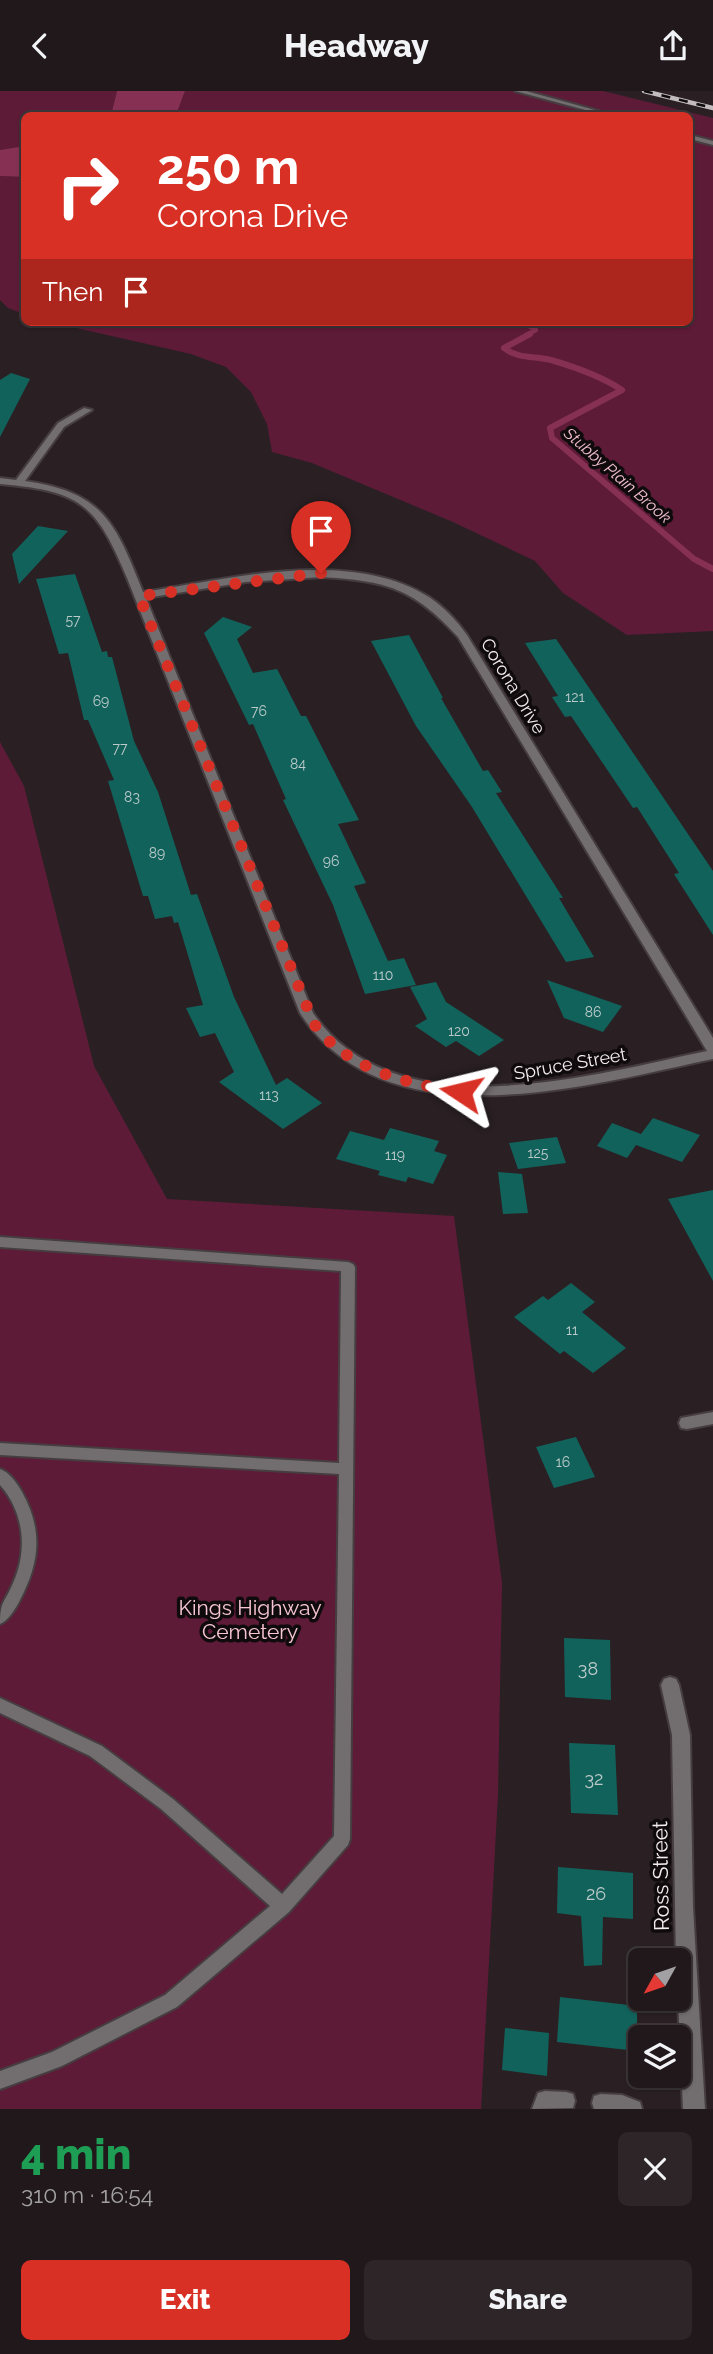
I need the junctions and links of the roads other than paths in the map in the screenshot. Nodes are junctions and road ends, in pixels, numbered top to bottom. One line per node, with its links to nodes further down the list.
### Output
1 (518, 91): 2 (street)
2 (598, 112)
3 (693, 138): 4 (street)
4 (713, 143)
5 (87, 410): 7 (street)
6 (0, 481): 7 (street, Spruce Street)
7 (18, 483): 8 (street, Spruce Street)
8 (139, 596): 9 (street, Corona Drive); 9 (street, Spruce Street)
9 (713, 1052)
10 (0, 1242): 14 (lane)
11 (713, 1418): 12 (street)
12 (687, 1423)
13 (0, 1449): 14 (lane)
14 (346, 1469): 19 (lane)
15 (0, 1475): 16 (lane)
16 (0, 1617)
17 (670, 1685): 25 (street, Ross Street)
18 (0, 1705): 19 (lane)
19 (283, 1906): 20 (lane)
20 (0, 2080)
21 (566, 2101): 23 (lane)
22 (601, 2103): 24 (lane)
23 (541, 2109)
24 (633, 2109)
25 (694, 2109)

